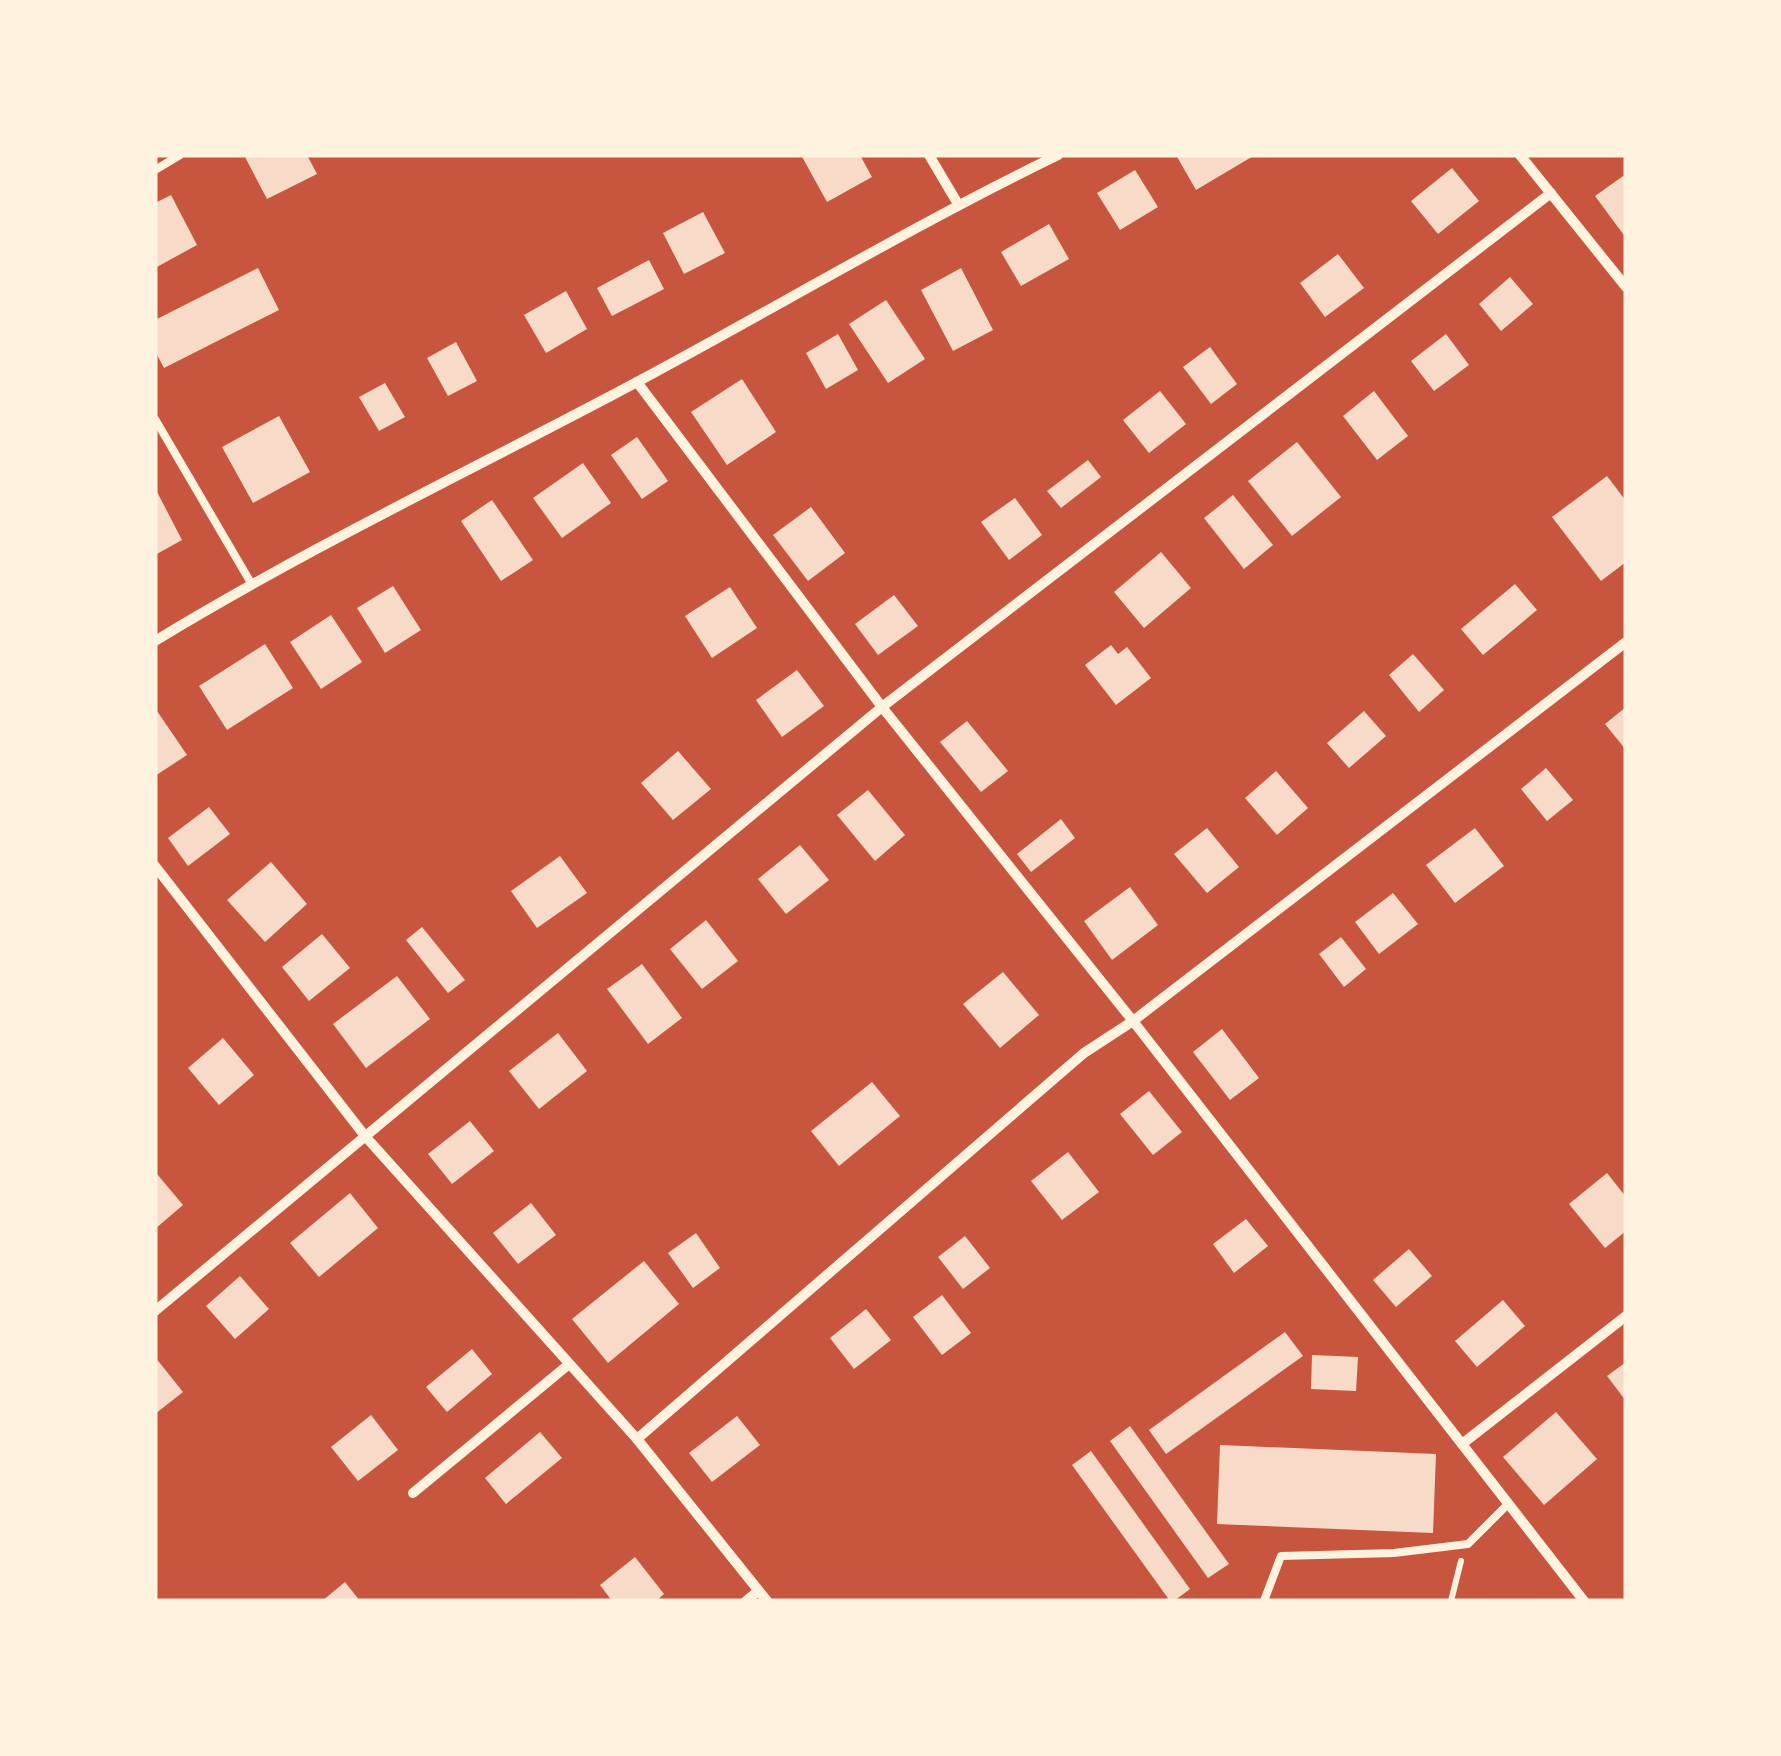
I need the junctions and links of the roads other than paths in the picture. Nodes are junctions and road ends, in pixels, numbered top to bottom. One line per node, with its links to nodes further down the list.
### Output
1 (180, 155): 5 (lane)
2 (928, 155): 7 (street)
3 (1058, 155): 7 (street)
4 (1520, 155): 6 (street)
5 (155, 170)
6 (1551, 192): 8 (street); 14 (street)
7 (958, 204): 9 (street)
8 (1626, 287)
9 (637, 382): 11 (street); 14 (street)
10 (155, 418): 11 (lane)
11 (251, 583): 12 (street)
12 (155, 642)
13 (1626, 642): 16 (street)
14 (882, 707): 16 (street); 17 (street)
15 (155, 866): 17 (street)
16 (1133, 1022): 21 (street); 22 (street)
17 (366, 1136): 18 (street); 20 (street)
18 (155, 1311)
19 (1626, 1316): 22 (street)
20 (568, 1365): 21 (street); 23 (street)
21 (638, 1439): 25 (street)
22 (1462, 1444): 24 (street)
23 (413, 1493)
24 (1507, 1505): 28 (lane); 29 (street)
25 (758, 1591): 26 (street); 27 (street)
26 (746, 1601)
27 (767, 1601)
28 (1264, 1601)
29 (1584, 1601)

